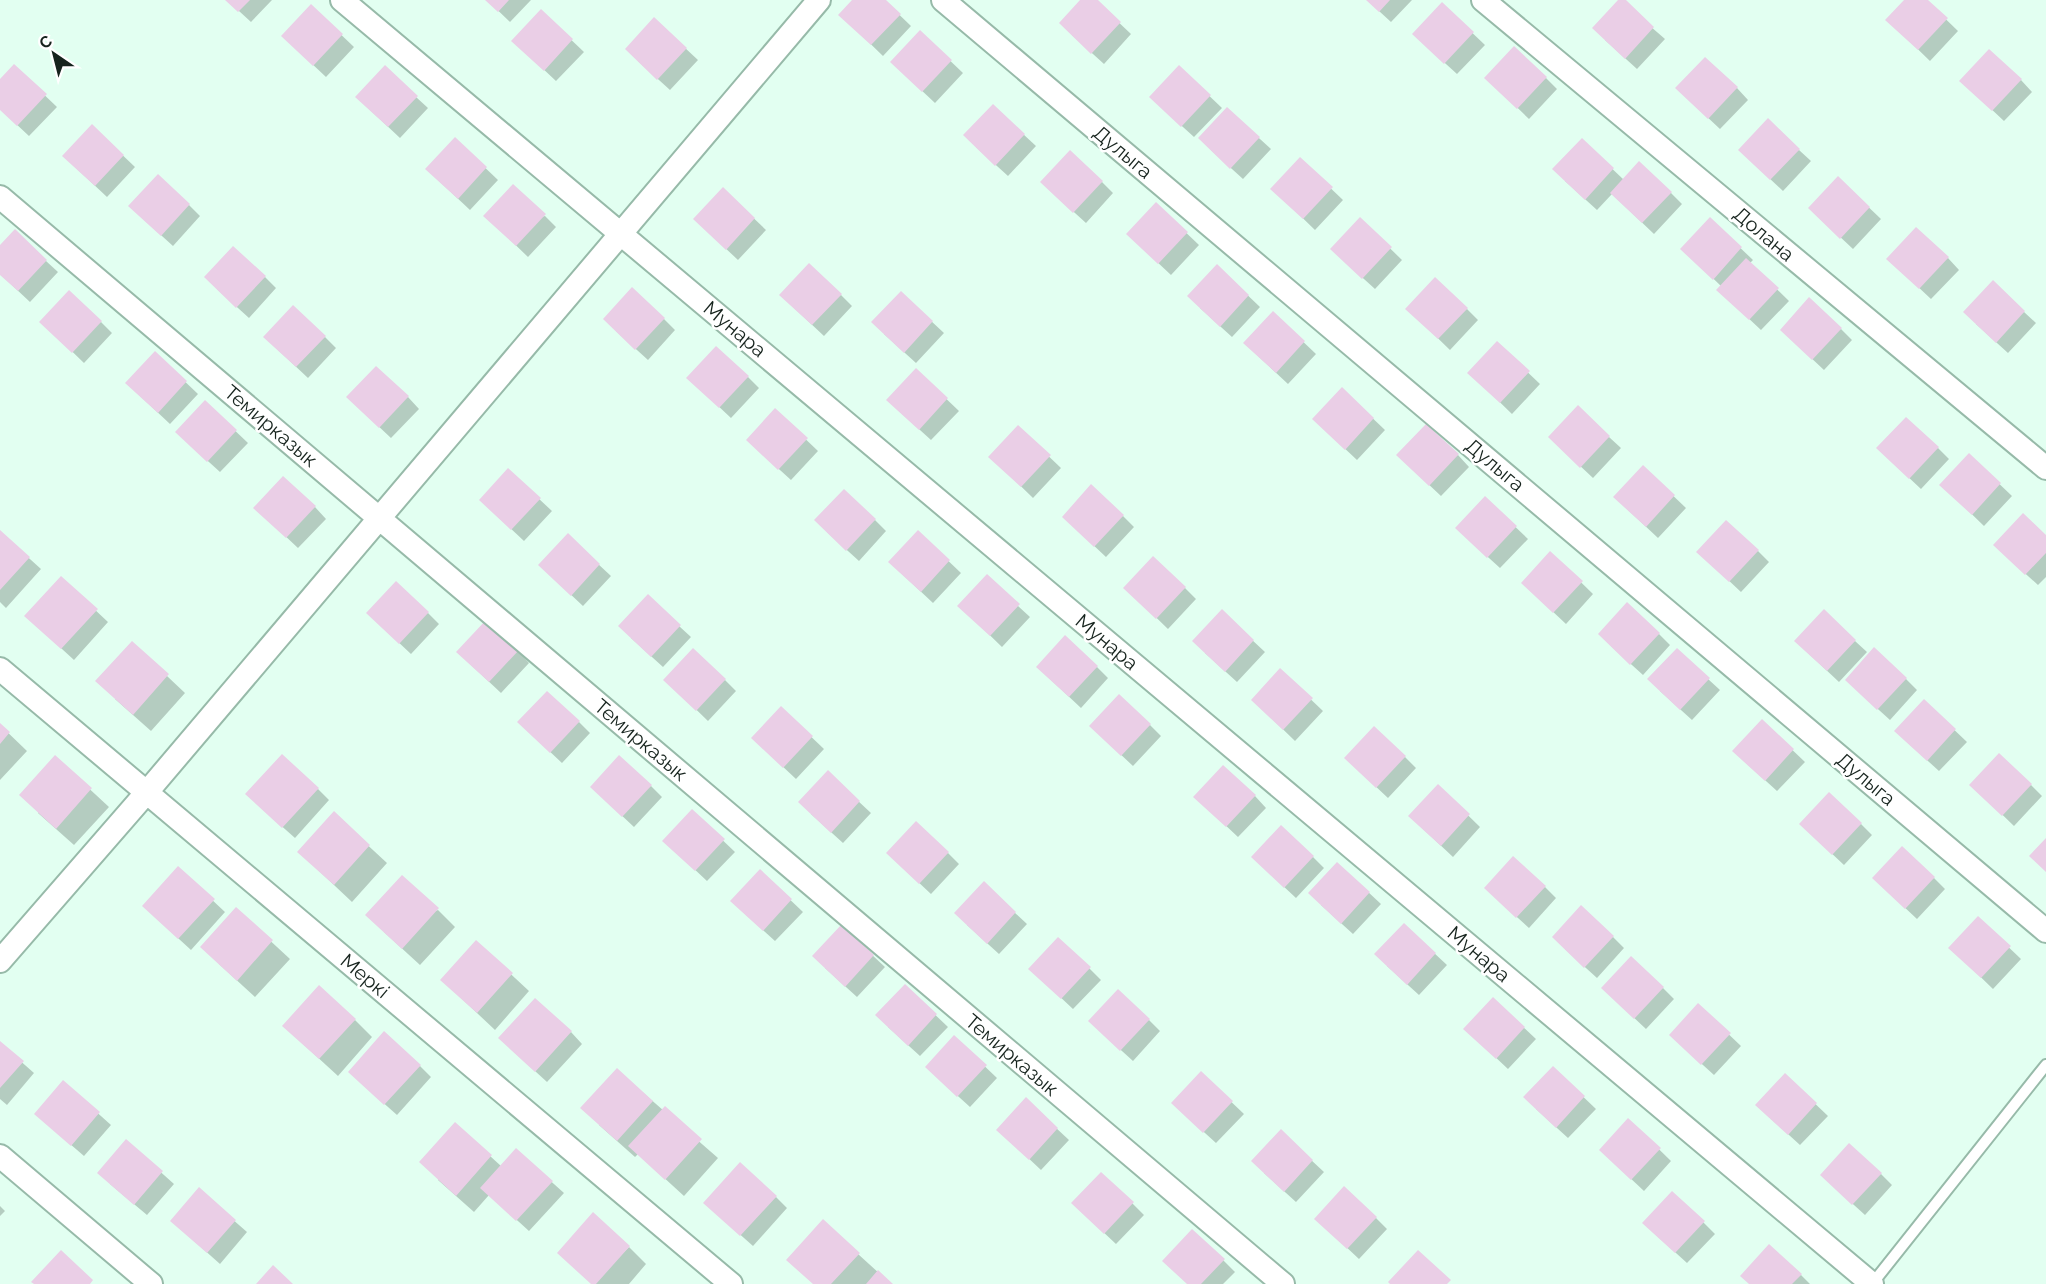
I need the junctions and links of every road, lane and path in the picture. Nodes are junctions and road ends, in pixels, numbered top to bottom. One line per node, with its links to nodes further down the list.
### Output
1 (342, 0): 6 (street, Мунара)
2 (819, 0): 6 (street)
3 (943, 0): 11 (street, Дулыга)
4 (1483, 0): 7 (street, Долана)
5 (0, 197): 8 (street, Темирказык)
6 (621, 234): 8 (street); 18 (street, Мунара)
7 (2046, 468)
8 (379, 518): 10 (street); 17 (street, Темирказык)
9 (0, 669): 10 (street, Меркі)
10 (147, 792): 12 (street); 16 (street, Меркі)
11 (2046, 931)
12 (0, 961)
13 (2046, 1065): 18 (lane)
14 (0, 1156): 15 (street)
15 (151, 1284)
16 (731, 1284)
17 (1282, 1284)
18 (1872, 1284)

